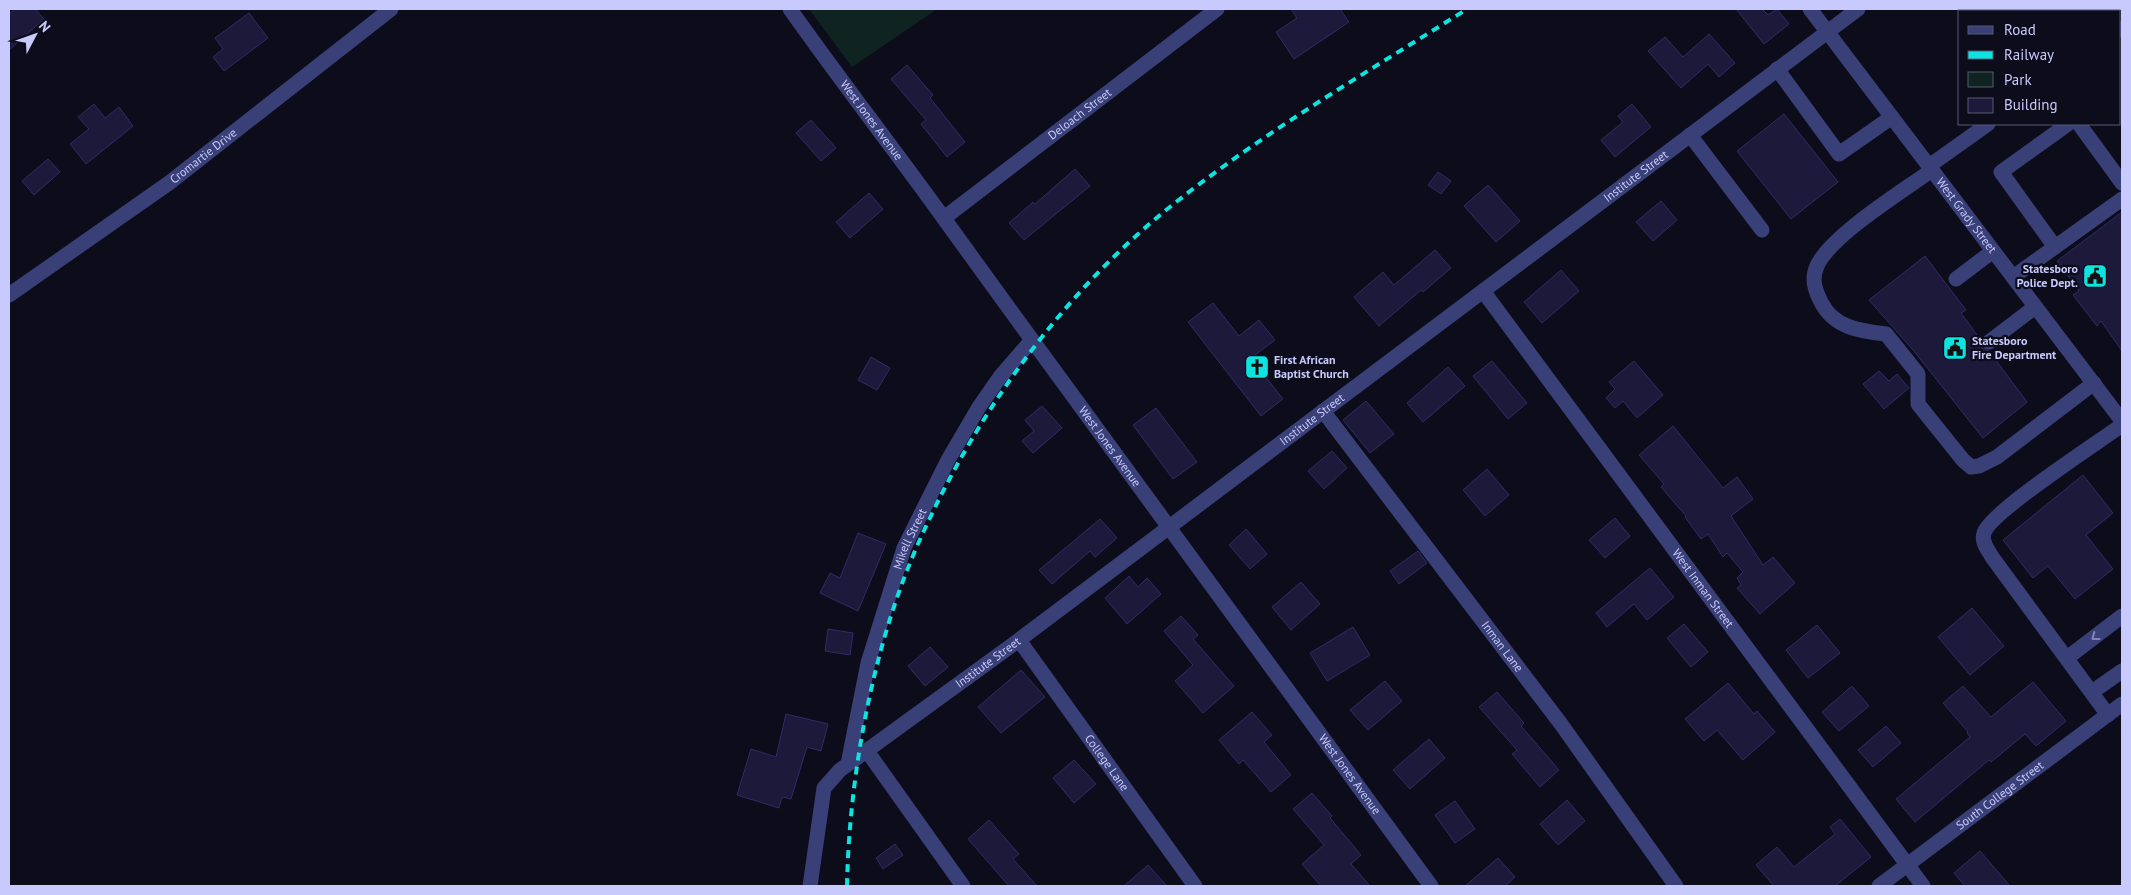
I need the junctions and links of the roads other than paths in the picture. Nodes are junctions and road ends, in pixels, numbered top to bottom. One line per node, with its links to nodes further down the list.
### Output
1 (391, 9): 23 (street, Cromartie Drive)
2 (790, 9): 16 (street, West Jones Avenue)
3 (1216, 9): 16 (street, Deloach Street)
4 (1810, 9): 6 (street, West Grady Street)
5 (1858, 9): 6 (street, Institute Street)
6 (1827, 31): 7 (street, Institute Street); 8 (street, West Grady Street)
7 (1777, 69): 8 (street); 12 (street, Institute Street)
8 (1892, 117): 13 (street, West Grady Street)
9 (1987, 125): 13 (street)
10 (2067, 125): 18 (street)
11 (2080, 125): 14 (street)
12 (1690, 135): 17 (street); 22 (street, Institute Street)
13 (1930, 168): 19 (street, West Grady Street); 27 (street)
14 (2122, 183)
15 (2122, 199): 18 (street)
16 (944, 218): 25 (street, West Jones Avenue)
17 (1762, 230)
18 (2055, 247): 20 (street)
19 (1993, 251): 20 (street, West Grady Street); 21 (street)
20 (2013, 277): 24 (street, West Grady Street)
21 (1956, 279)
22 (1483, 291): 29 (street, Institute Street); 42 (street, West Inman Street)
23 (9, 295)
24 (2035, 307): 26 (street); 27 (street, West Grady Street)
25 (1031, 341): 32 (street, West Jones Avenue); 41 (street, Mikell Street)
26 (1989, 342)
27 (2094, 383): 28 (street, West Grady Street)
28 (2117, 403): 30 (street, West Grady Street)
29 (1322, 411): 32 (street, Institute Street); 47 (street, Inman Lane)
30 (2122, 421)
31 (2122, 425): 35 (street)
32 (1169, 525): 34 (street, Institute Street); 46 (street, West Jones Avenue)
33 (2122, 616): 35 (street, one-way to 35)
34 (1018, 640): 40 (street, Institute Street); 45 (street, College Lane)
35 (2067, 658): 37 (street)
36 (2122, 671): 37 (street)
37 (2092, 692): 39 (street)
38 (2122, 704): 39 (street, South College Street)
39 (2108, 714): 42 (street, South College Street)
40 (866, 751): 41 (street, Institute Street); 44 (street)
41 (848, 764): 43 (street, Institute Street)
42 (1907, 864): 48 (street, South College Street); 49 (street, West Inman Street)
43 (810, 886)
44 (964, 886)
45 (1195, 886)
46 (1431, 886)
47 (1676, 886)
48 (1879, 886)
49 (1923, 886)

